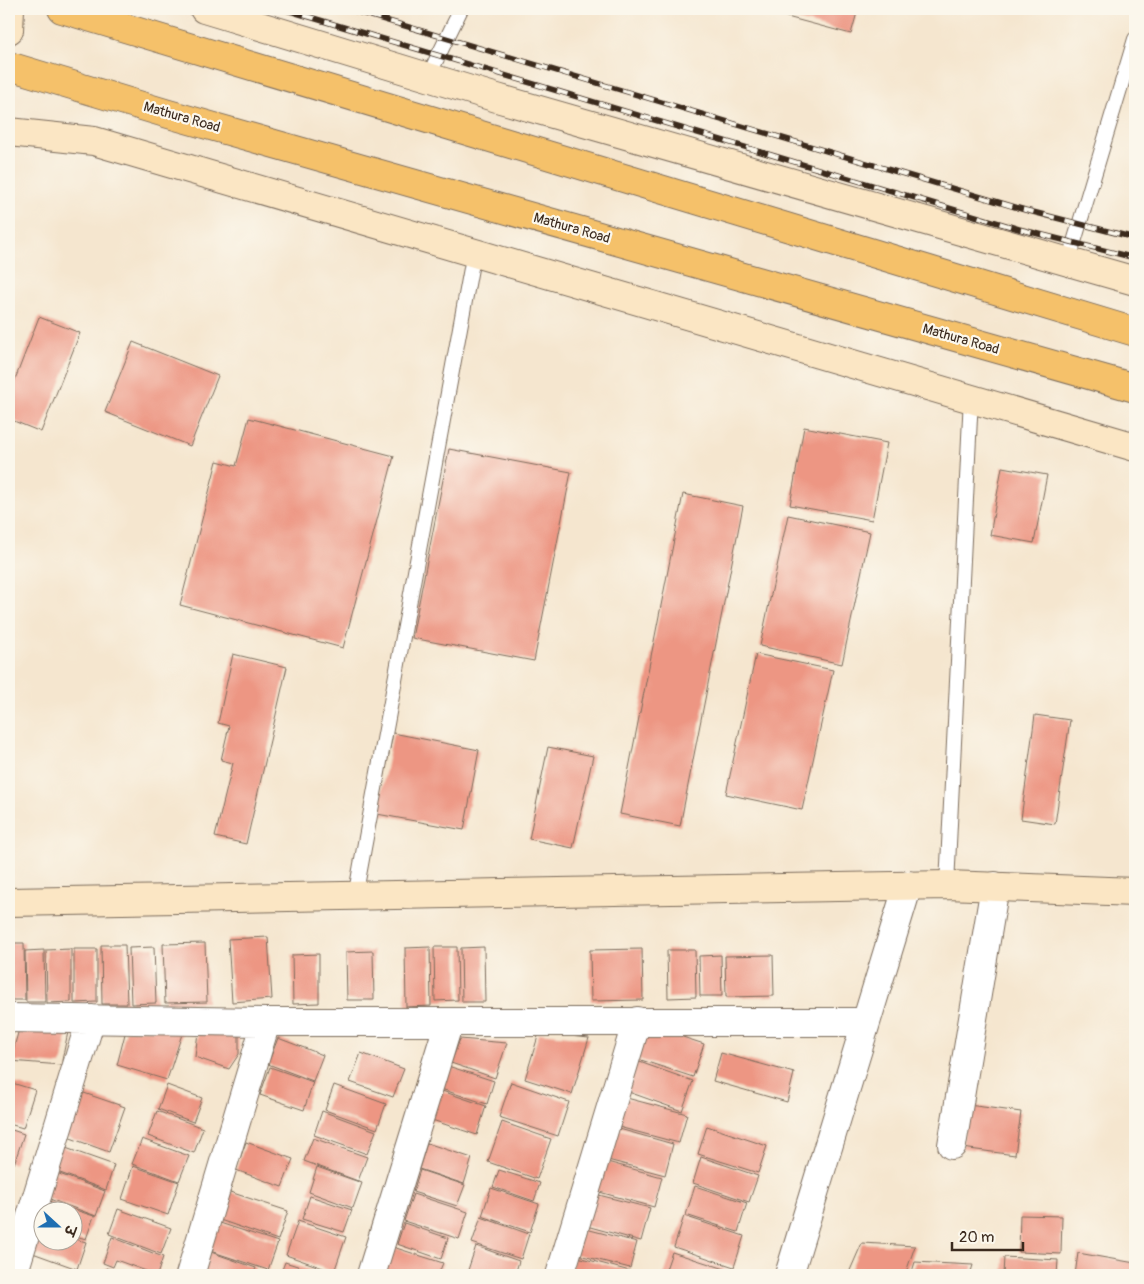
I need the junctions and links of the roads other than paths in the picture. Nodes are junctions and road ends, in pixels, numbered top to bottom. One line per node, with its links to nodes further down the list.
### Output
1 (10, 9): 5 (main road)
2 (62, 9): 13 (highway)
3 (204, 9): 8 (main road)
4 (461, 9): 8 (lane)
5 (9, 30)
6 (1135, 39): 11 (lane)
7 (9, 66): 14 (highway, Mathura Road)
8 (428, 77): 11 (main road)
9 (9, 132): 10 (main road)
10 (474, 252): 15 (main road); 21 (lane)
11 (1068, 262): 12 (main road)
12 (1135, 281)
13 (1135, 332)
14 (1135, 388)
15 (971, 398): 16 (main road); 18 (lane)
16 (1135, 446)
17 (908, 885): 18 (main road); 21 (main road); 28 (street)
18 (948, 885): 19 (main road)
19 (995, 886): 20 (main road); 29 (street)
20 (1135, 892)
21 (355, 897): 22 (main road)
22 (9, 902)
23 (9, 1018): 24 (street)
24 (91, 1019): 26 (street); 30 (street)
25 (637, 1021): 27 (street); 28 (street); 33 (street)
26 (266, 1022): 27 (street); 31 (street)
27 (449, 1022): 32 (street)
28 (866, 1022): 34 (street)
29 (952, 1145)
30 (14, 1275)
31 (190, 1275)
32 (371, 1275)
33 (560, 1275)
34 (789, 1275)

